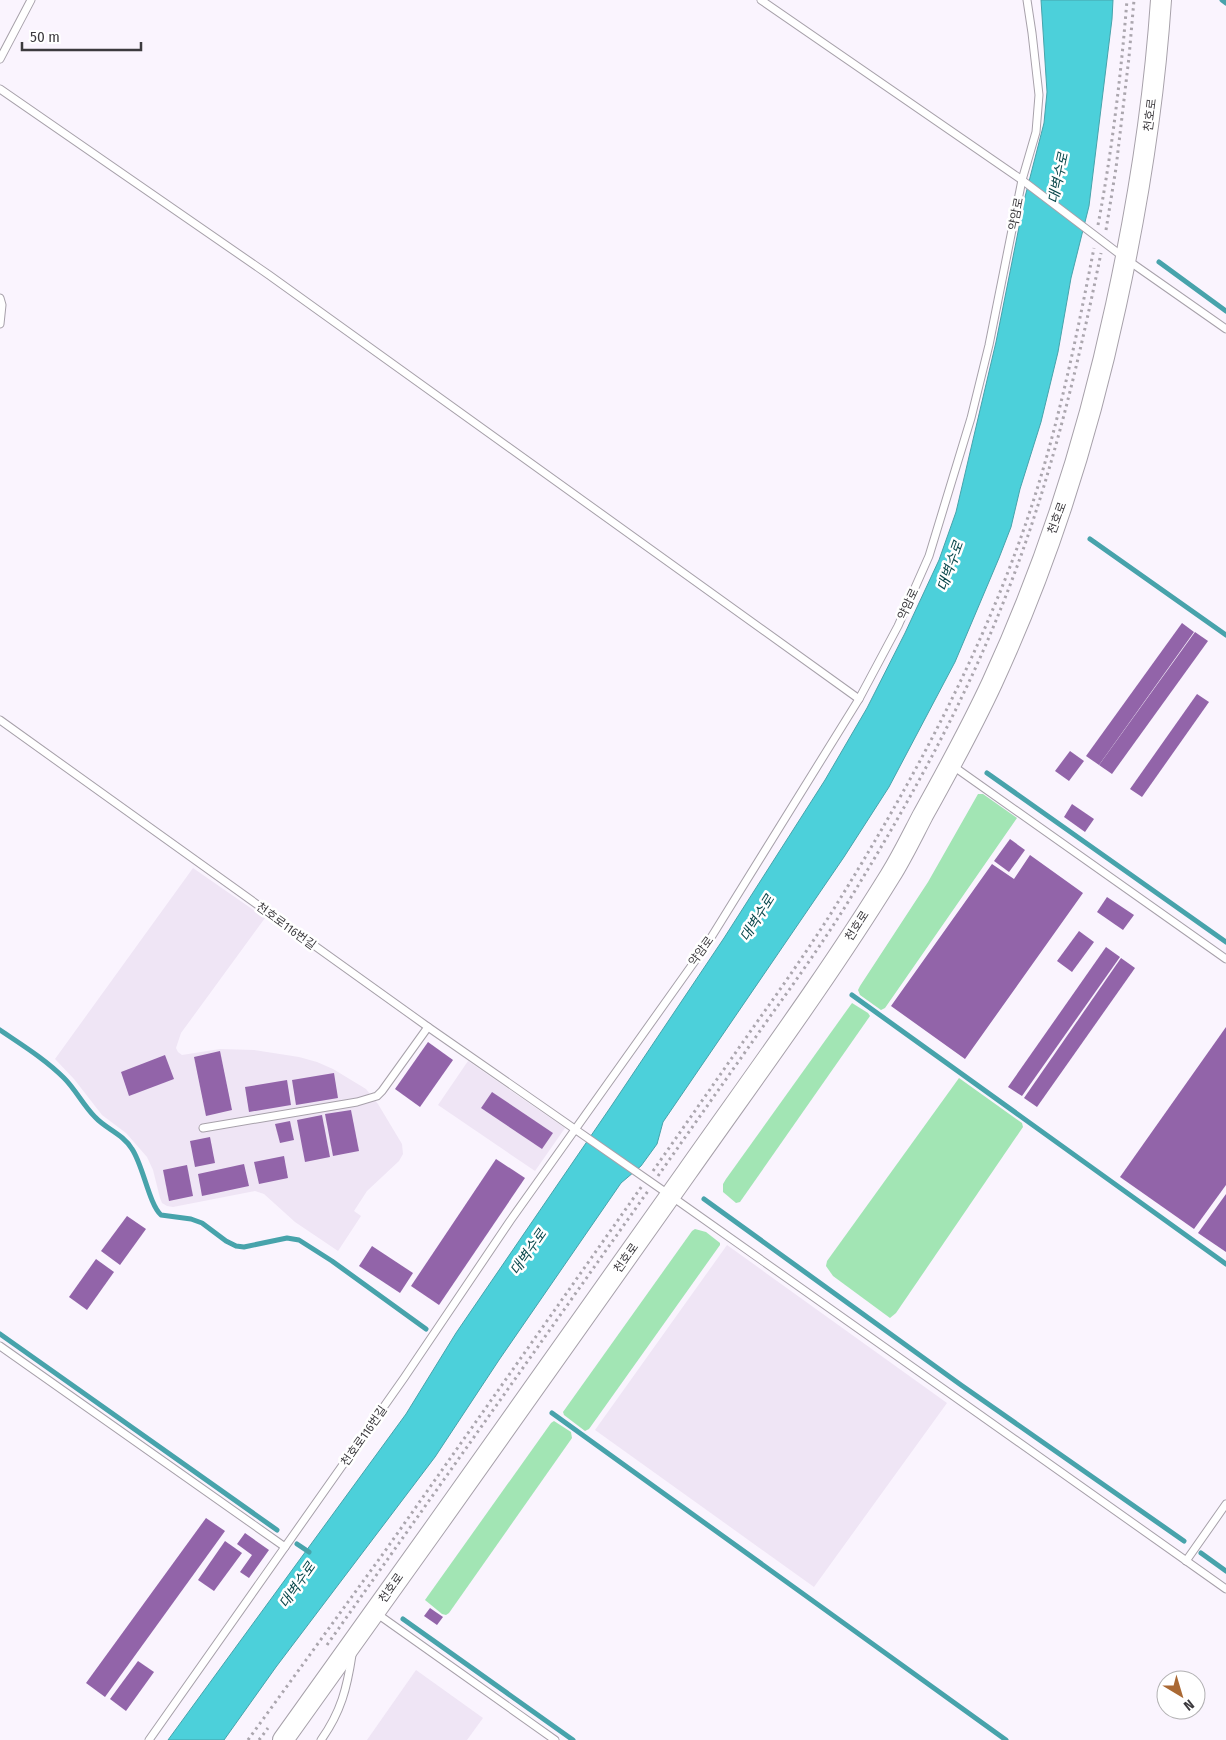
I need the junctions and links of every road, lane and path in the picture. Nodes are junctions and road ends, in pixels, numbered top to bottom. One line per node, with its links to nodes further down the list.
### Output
1 (31, 0): 7 (lane)
2 (761, 0): 9 (lane)
3 (1027, 0): 9 (lane, 약암로)
4 (1126, 0): 10 (path)
5 (1134, 0): 11 (path)
6 (1160, 0): 12 (street, 천호로)
7 (0, 59)
8 (0, 90): 16 (lane)
9 (1024, 182): 10 (lane); 16 (lane, 약암로)
10 (1094, 234): 11 (lane); 23 (path)
11 (1103, 241): 12 (lane); 23 (path)
12 (1126, 259): 15 (lane); 18 (street, 천호로)
13 (0, 298): 14 (lane)
14 (0, 324)
15 (1226, 329)
16 (859, 699): 22 (lane, 약암로)
17 (0, 720): 20 (lane, 천호로116번길)
18 (951, 765): 19 (lane); 24 (street, 천호로)
19 (1226, 959)
20 (428, 1027): 21 (lane); 22 (lane, 천호로116번길)
21 (204, 1128)
22 (577, 1130): 23 (lane, 천호로116번길); 27 (lane, 천호로116번길)
23 (647, 1180): 24 (lane, 천호로116번길); 32 (path); 35 (path)
24 (670, 1196): 28 (lane, 천호로116번길); 30 (street, 천호로)
25 (0, 1346): 27 (lane)
26 (1226, 1504): 28 (lane)
27 (285, 1547): 34 (lane, 천호로116번길)
28 (1186, 1561): 29 (lane, 천호로116번길)
29 (1226, 1589)
30 (374, 1612): 31 (street, 천호로); 39 (lane)
31 (355, 1639): 37 (street, 천호로); 38 (lane)
32 (322, 1653)
33 (271, 1724): 36 (path)
34 (149, 1740)
35 (248, 1740)
36 (259, 1740)
37 (283, 1740)
38 (321, 1740)
39 (555, 1740)

